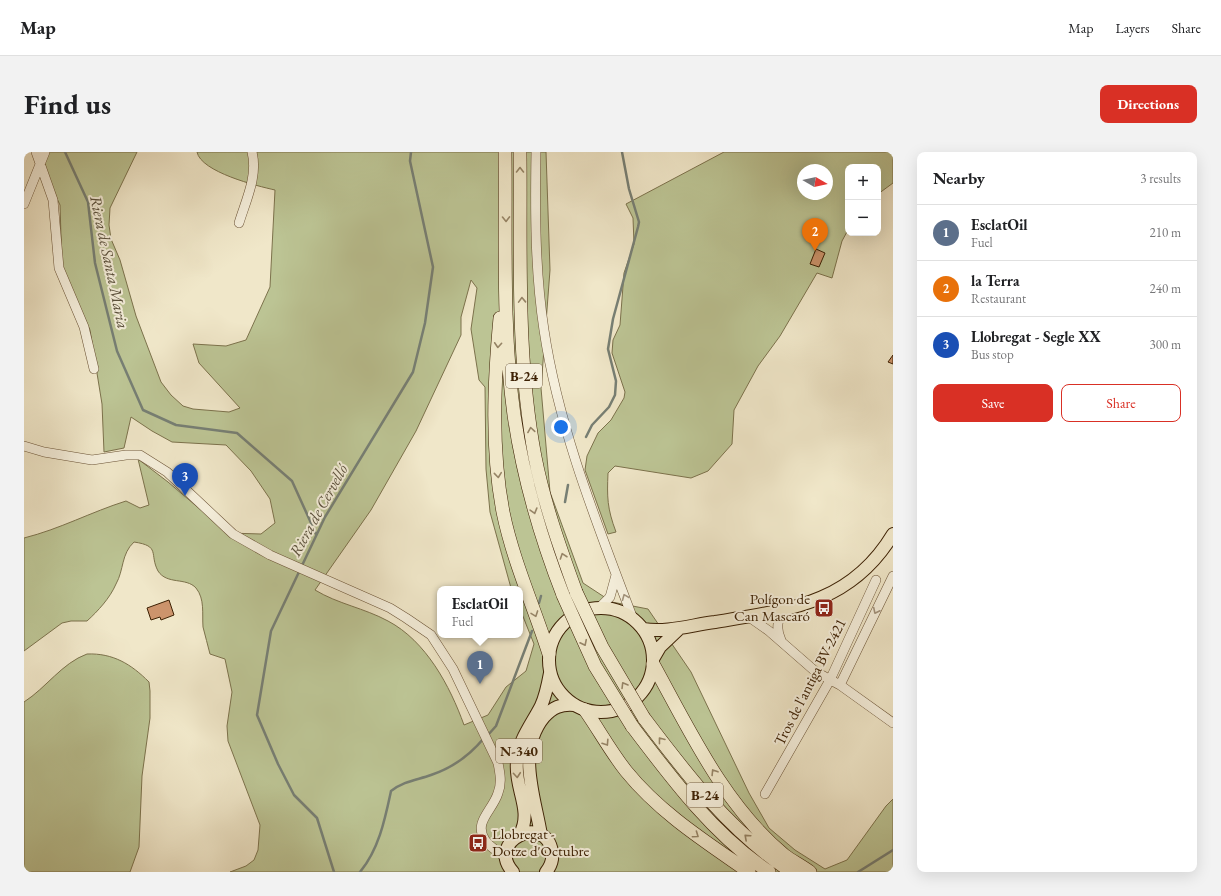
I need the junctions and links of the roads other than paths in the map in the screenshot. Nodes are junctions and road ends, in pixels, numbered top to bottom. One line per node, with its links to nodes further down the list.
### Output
1 (36, 152): 7 (street)
2 (45, 152): 7 (street)
3 (252, 152): 9 (street)
4 (505, 152): 10 (highway, B-24, one-way to 10)
5 (520, 152): 38 (highway, B-24, one-way to 5, bridge)
6 (536, 152): 14 (street, N-340)
7 (40, 165): 8 (street); 11 (street)
8 (24, 204)
9 (239, 223)
10 (506, 251): 24 (highway, one-way to 24); 38 (highway, B-24, one-way to 38, bridge)
11 (94, 369)
12 (24, 446): 32 (street)
13 (893, 534): 18 (main road)
14 (616, 575): 17 (street); 20 (street, N-340, one-way to 14)
15 (893, 576): 28 (street, one-way to 28)
16 (876, 580): 27 (street, Tros de l'antiga BV-2421)
17 (599, 608): 20 (main road, N-340); 24 (main road, N-340)
18 (783, 610): 19 (main road); 23 (street)
19 (749, 617): 22 (main road); 23 (street)
20 (633, 619): 21 (main road, N-340)
21 (642, 628): 22 (main road); 25 (main road, N-340)
22 (680, 628): 25 (main road)
23 (784, 645): 27 (street)
24 (549, 654): 26 (main road, N-340)
25 (653, 662): 29 (main road, N-340); 38 (highway, one-way to 25)
26 (550, 673): 29 (main road, N-340); 31 (main road, N-340)
27 (830, 680): 28 (street); 33 (street, Tros de l'antiga BV-2421)
28 (840, 685): 30 (street)
29 (579, 707): 34 (main road, N-340); 42 (highway, one-way to 42)
30 (892, 719)
31 (519, 749): 32 (street); 35 (main road, N-340, one-way to 35)
32 (492, 750): 36 (street)
33 (765, 794)
34 (541, 835): 35 (main road); 37 (main road, N-340)
35 (515, 838): 36 (street); 39 (main road, N-340)
36 (492, 847): 39 (street)
37 (552, 860): 40 (main road); 41 (main road, N-340)
38 (774, 865): 43 (highway, B-24); 44 (highway)
39 (509, 867)
40 (546, 872)
41 (557, 872)
42 (749, 872)
43 (792, 872)
44 (810, 872)

